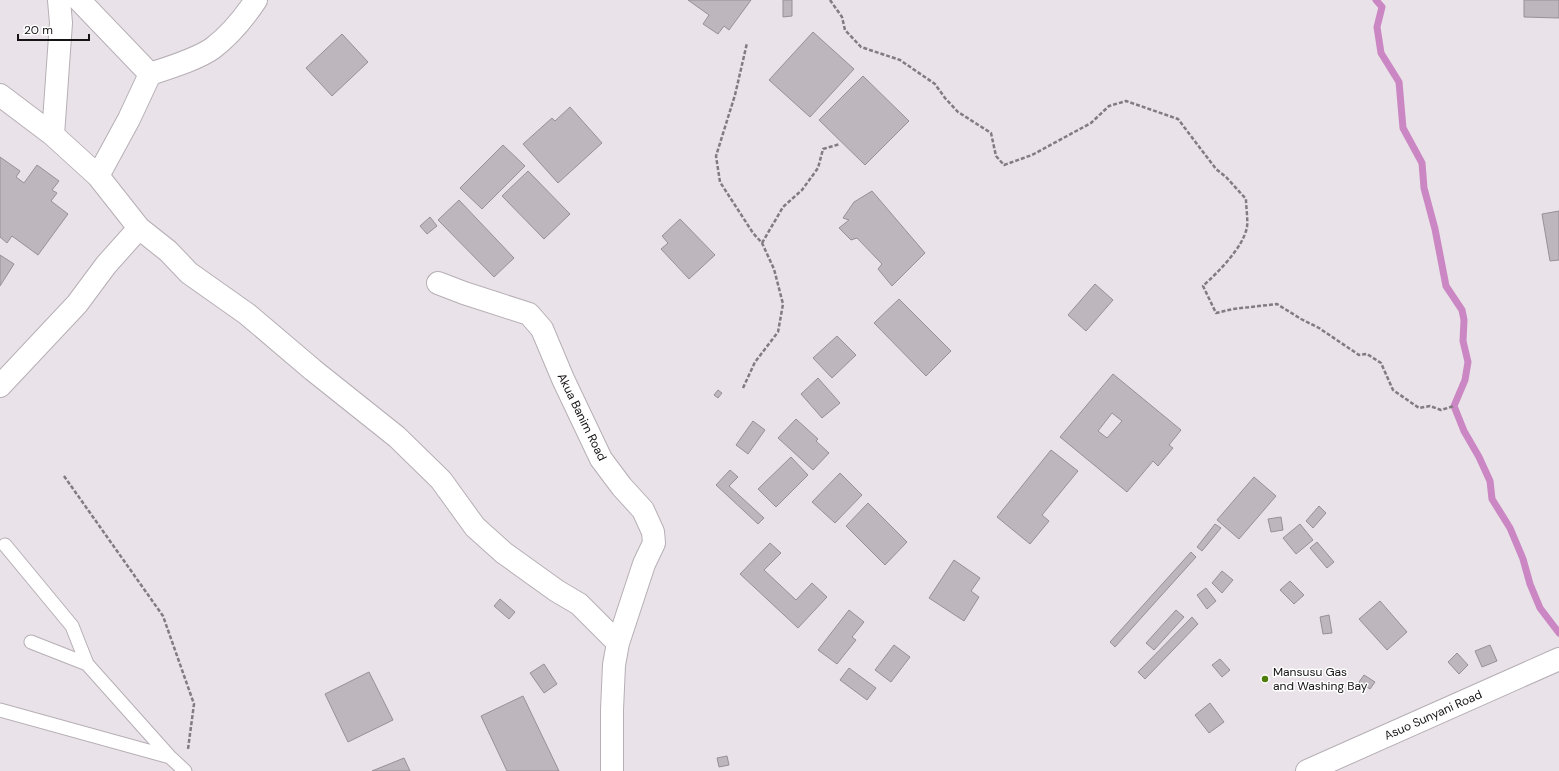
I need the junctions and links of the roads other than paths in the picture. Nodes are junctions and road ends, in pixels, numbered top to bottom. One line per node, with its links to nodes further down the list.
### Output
1 (59, 0): 6 (street)
2 (79, 0): 4 (street)
3 (256, 0): 4 (street)
4 (150, 74): 7 (street)
5 (0, 95): 6 (street)
6 (53, 134): 7 (street)
7 (98, 176): 8 (street)
8 (139, 228): 10 (street); 13 (street)
9 (438, 283): 13 (street, Akua Banim Road)
10 (0, 385)
11 (5, 545): 15 (lane)
12 (31, 642): 15 (lane)
13 (618, 643): 19 (street, Akua Banim Road)
14 (1559, 659): 20 (street, Asuo Sunyani Road)
15 (88, 664): 17 (lane)
16 (0, 710): 17 (lane)
17 (170, 757): 18 (lane)
18 (185, 771)
19 (612, 771)
20 (1307, 771)

